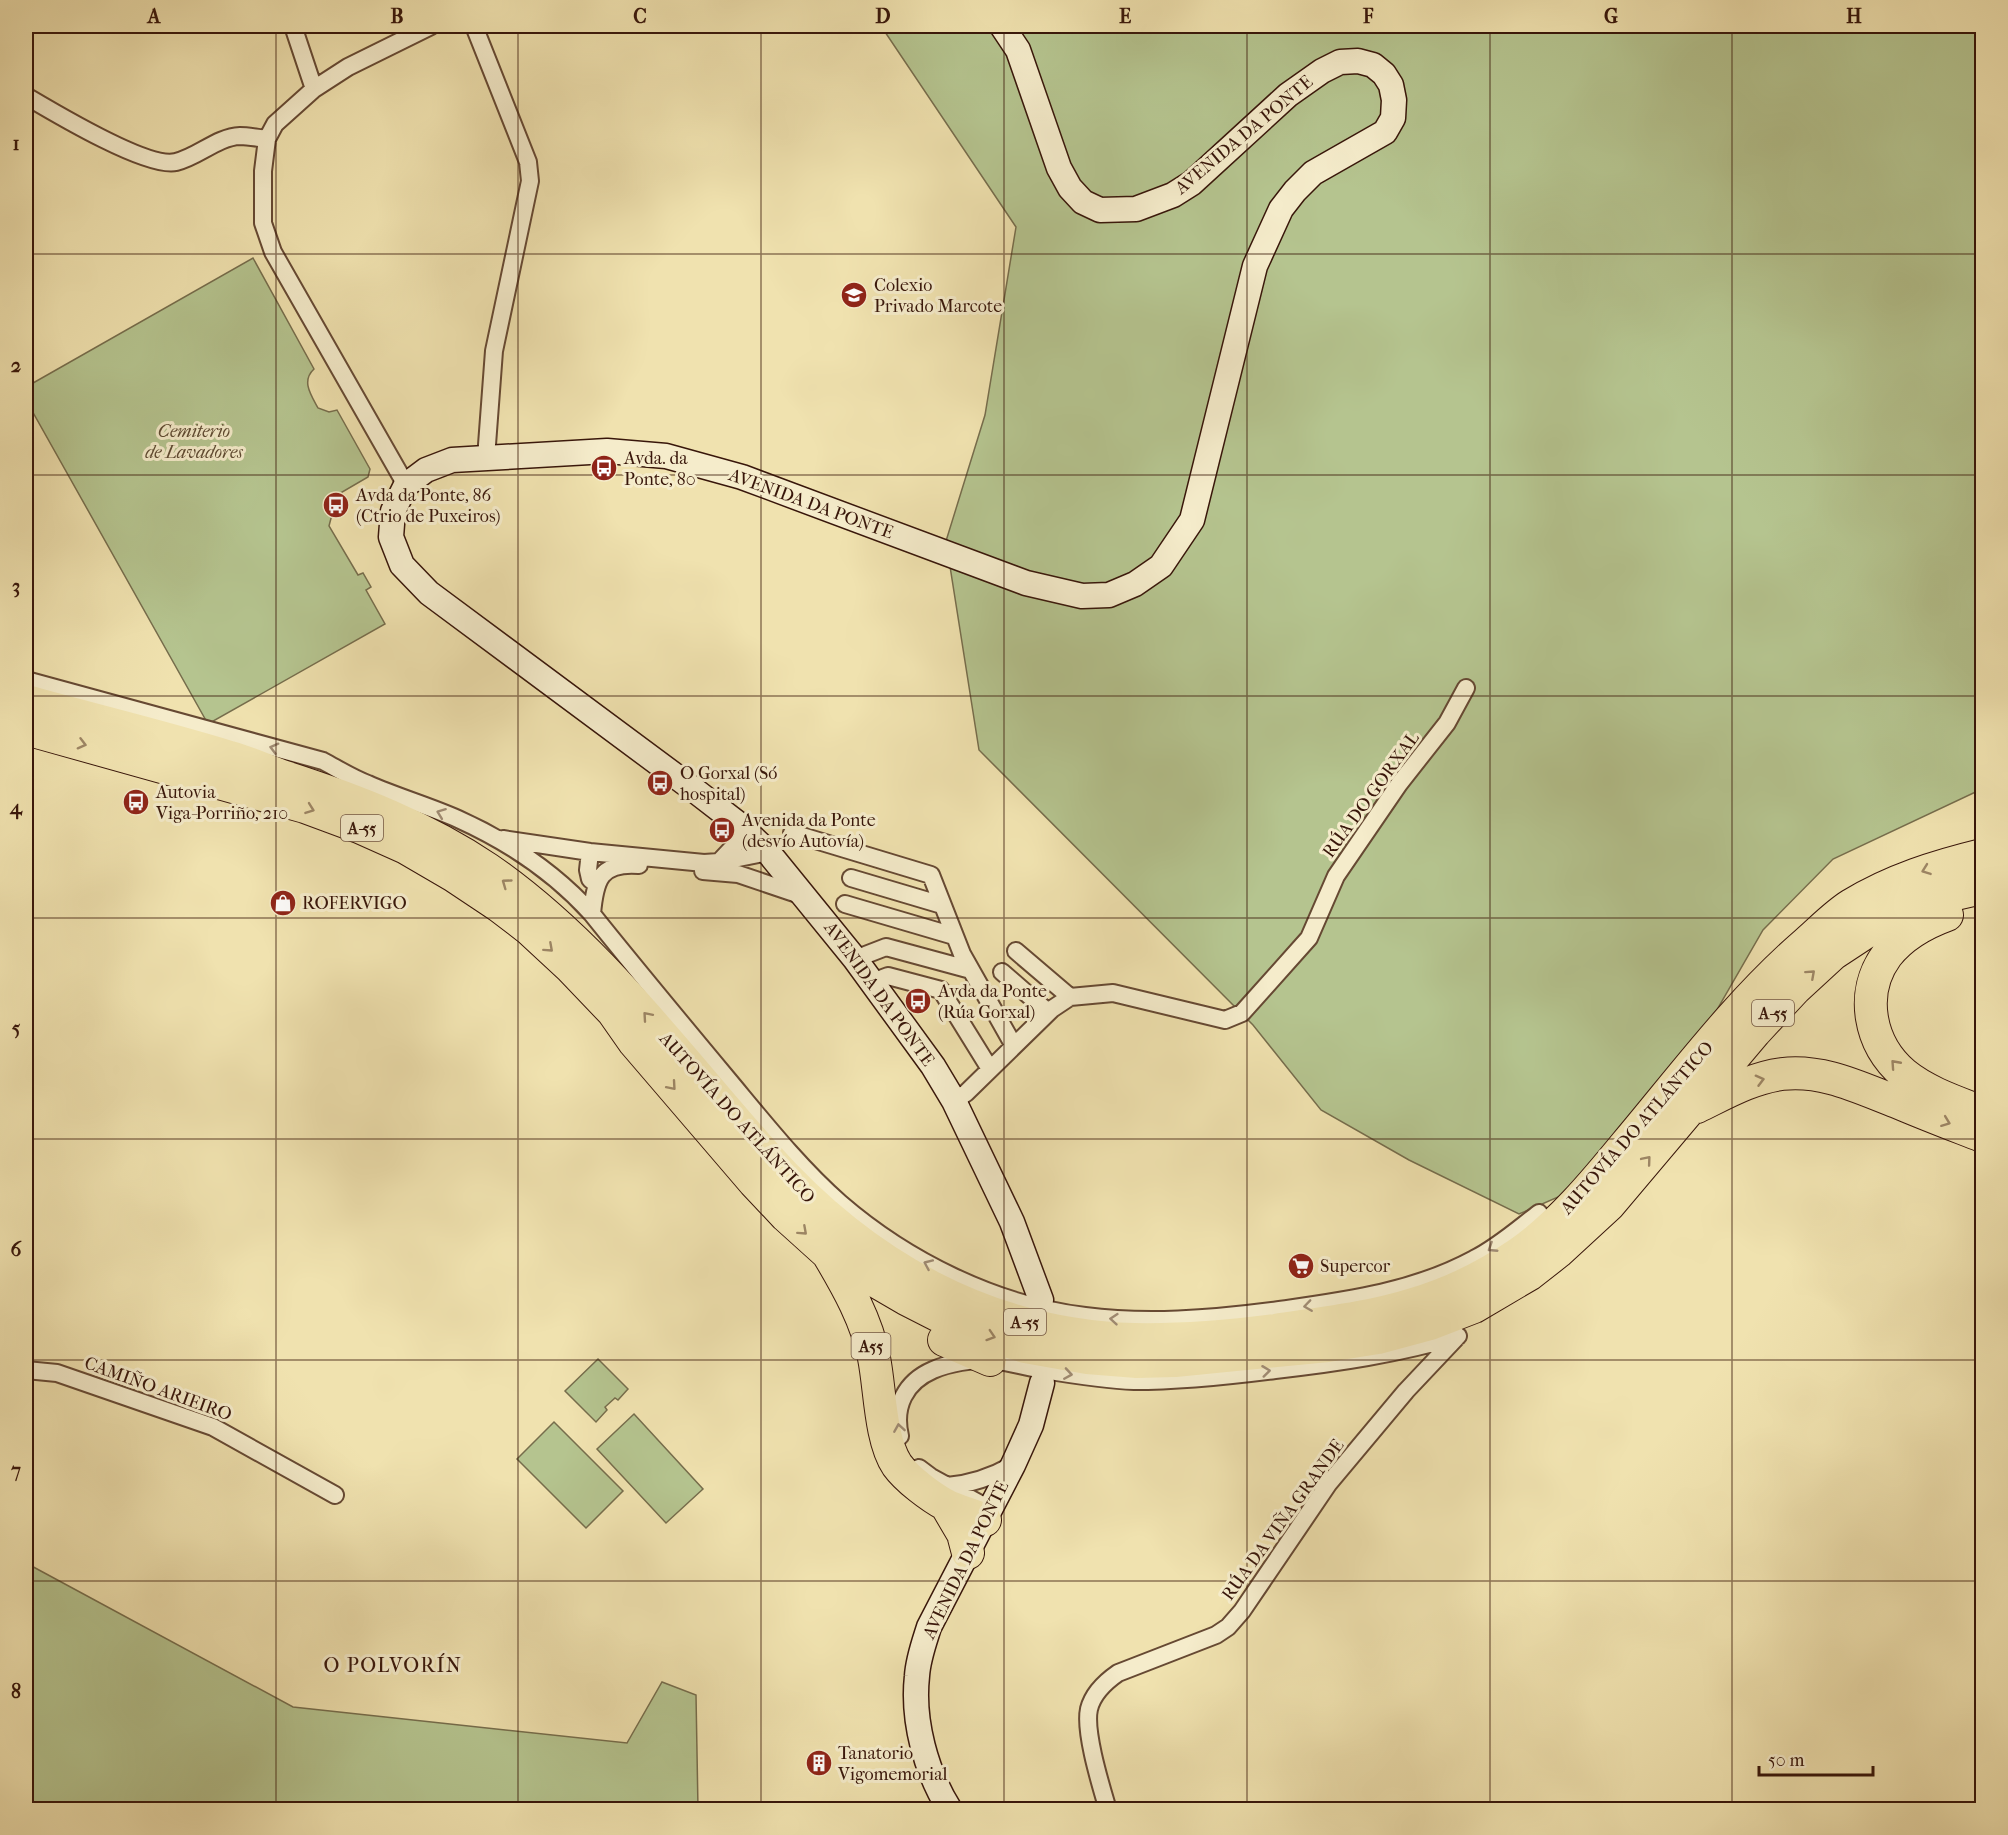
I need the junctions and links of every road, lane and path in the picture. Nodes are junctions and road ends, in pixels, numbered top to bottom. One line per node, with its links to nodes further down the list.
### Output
1 (293, 26): 5 (street)
2 (431, 26): 5 (street)
3 (474, 26): 8 (street)
4 (1002, 26): 8 (street, AVENIDA DA PONTE)
5 (314, 89): 7 (street)
6 (26, 96): 7 (street)
7 (267, 139): 9 (street)
8 (486, 458): 9 (street, AVENIDA DA PONTE)
9 (406, 485): 16 (street, AVENIDA DA PONTE)
10 (26, 680): 15 (street, one-way to 10)
11 (1466, 688): 39 (street, RÚA DO GORXAL)
12 (26, 701): 14 (highway, AUTOVÍA DO ATLÁNTICO / A-55)
13 (26, 729): 49 (highway, AUTOVÍA DO ATLÁNTICO / A-55, one-way to 49)
14 (235, 758): 15 (highway); 31 (highway, AUTOVÍA DO ATLÁNTICO / A-55, one-way to 14)
15 (367, 784): 18 (street, one-way to 15)
16 (736, 823): 20 (street, AVENIDA DA PONTE); 22 (street)
17 (792, 833): 30 (street)
18 (494, 838): 19 (street); 32 (street)
19 (590, 852): 22 (street); 25 (street)
20 (768, 852): 22 (street); 23 (street); 27 (street, AVENIDA DA PONTE)
21 (1983, 855): 31 (highway, AUTOVÍA DO ATLÁNTICO / A-55, one-way to 31)
22 (719, 862)
23 (738, 874): 25 (street); 27 (street)
24 (851, 878): 30 (street)
25 (596, 884): 32 (street)
26 (1983, 888): 44 (highway, AUTOVÍA DO ATLÁNTICO / A-55, one-way to 26)
27 (806, 897): 35 (street, AVENIDA DA PONTE)
28 (1983, 898): 45 (highway, one-way to 28)
29 (845, 904): 33 (street)
30 (942, 905): 33 (street)
31 (1848, 906): 48 (highway)
32 (592, 914): 48 (street, one-way to 32)
33 (954, 936): 36 (street)
34 (1016, 951): 39 (street)
35 (855, 959): 36 (street); 38 (street, AVENIDA DA PONTE)
36 (971, 970): 41 (street)
37 (1002, 972): 40 (street)
38 (872, 982): 42 (street); 43 (street, AVENIDA DA PONTE)
39 (1070, 997): 40 (street, RÚA DO GORXAL)
40 (1048, 1012): 41 (street, RÚA DO GORXAL)
41 (1014, 1046): 42 (street, RÚA DO GORXAL)
42 (990, 1069): 43 (street, RÚA DO GORXAL)
43 (954, 1101): 51 (street, AVENIDA DA PONTE)
44 (1688, 1111): 46 (highway, one-way to 46); 47 (highway, AUTOVÍA DO ATLÁNTICO / A-55, one-way to 44)
45 (1983, 1112)
46 (1983, 1136)
47 (1609, 1205): 49 (highway, AUTOVÍA DO ATLÁNTICO / A-55, one-way to 47); 52 (highway)
48 (1539, 1213)
49 (827, 1253): 50 (highway, A55)
50 (846, 1285): 54 (highway); 60 (highway, A55)
51 (1041, 1300)
52 (1458, 1336): 53 (street); 55 (street, RÚA DA VIÑA GRANDE)
53 (1418, 1348): 54 (street, one-way to 53); 55 (street)
54 (990, 1360): 60 (street, one-way to 54)
55 (1428, 1367): 64 (street, RÚA DA VIÑA GRANDE)
56 (26, 1370): 59 (street, CAMIÑO ARIEIRO)
57 (1042, 1383): 58 (street, AVENIDA DA PONTE)
58 (1013, 1465): 60 (street); 61 (street, AVENIDA DA PONTE)
59 (335, 1495)
60 (947, 1495): 61 (highway, A55); 62 (highway)
61 (988, 1515): 62 (street, AVENIDA DA PONTE)
62 (969, 1553): 63 (street, AVENIDA DA PONTE)
63 (950, 1809)
64 (1108, 1809)

